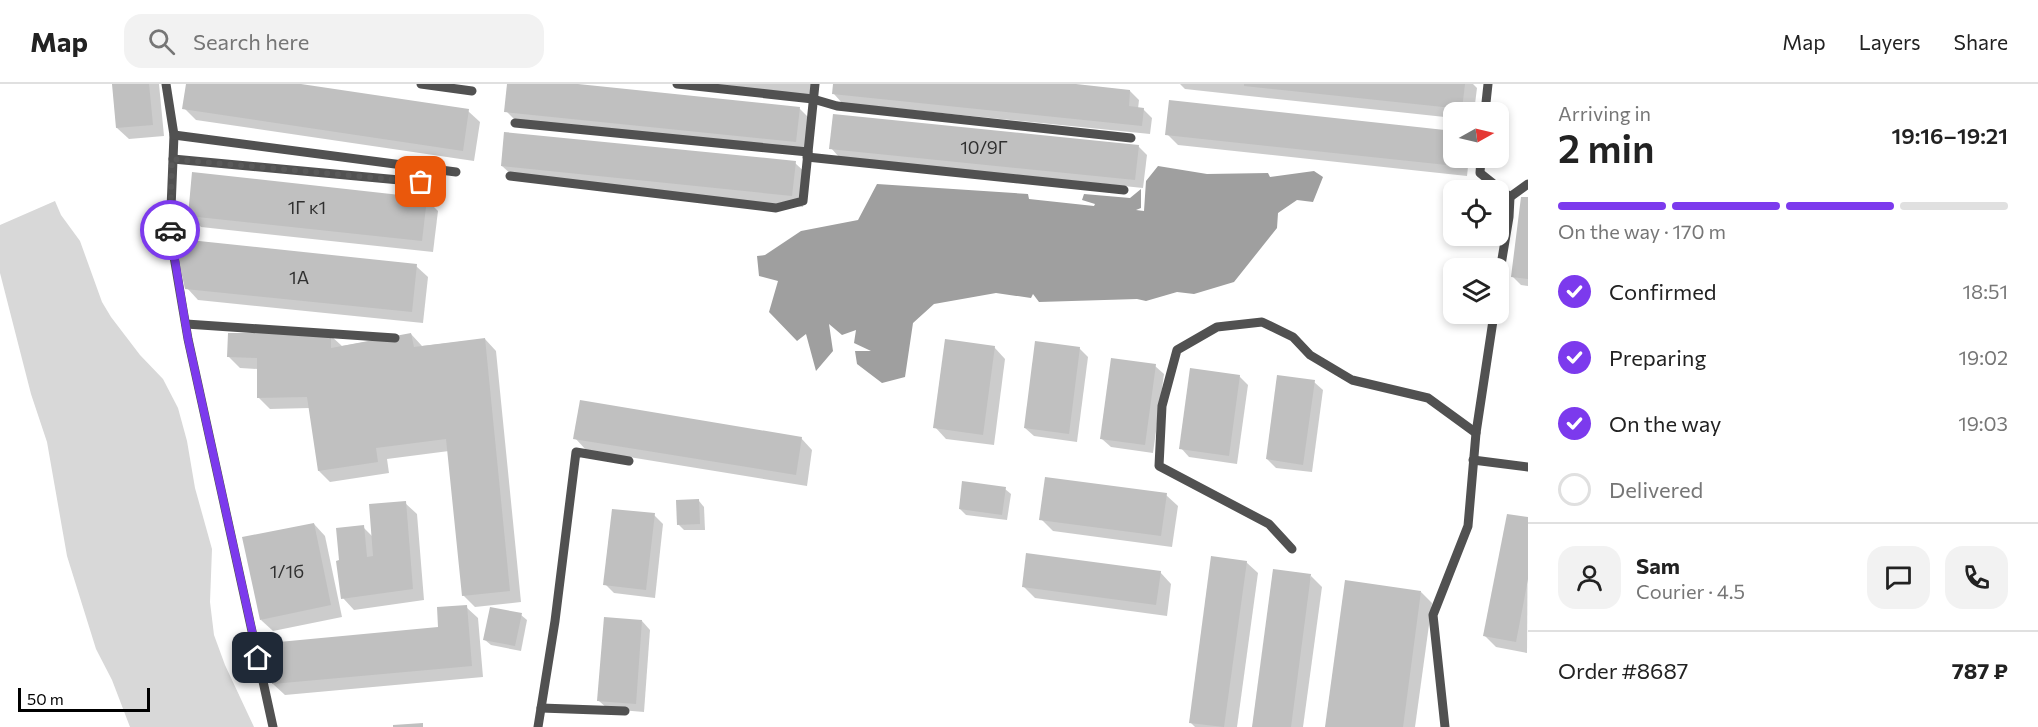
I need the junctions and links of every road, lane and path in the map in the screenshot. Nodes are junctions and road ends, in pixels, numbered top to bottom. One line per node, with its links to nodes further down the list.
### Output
1 (166, 84): 10 (lane)
2 (421, 84): 6 (lane)
3 (677, 84): 7 (lane)
4 (815, 84): 7 (lane)
5 (1488, 84): 8 (lane)
6 (472, 91)
7 (813, 99): 11 (lane); 12 (lane)
8 (1486, 102)
9 (515, 123): 12 (lane)
10 (174, 135): 13 (lane); 15 (lane)
11 (1131, 138)
12 (808, 155): 16 (lane); 20 (lane)
13 (172, 159): 18 (lane); 22 (lane)
14 (1480, 168): 17 (lane)
15 (456, 171)
16 (510, 176)
17 (1488, 180)
18 (421, 182)
19 (1528, 184): 21 (lane)
20 (1124, 190)
21 (1509, 197)
22 (186, 324): 24 (lane); 32 (lane)
23 (1492, 324): 25 (lane)
24 (395, 338)
25 (1476, 434): 26 (lane); 29 (lane)
26 (1473, 460): 28 (lane); 34 (lane)
27 (629, 461): 30 (lane)
28 (1528, 467)
29 (1292, 549)
30 (541, 708): 31 (lane); 33 (lane)
31 (625, 711)
32 (273, 727)
33 (538, 727)
34 (1445, 727)

